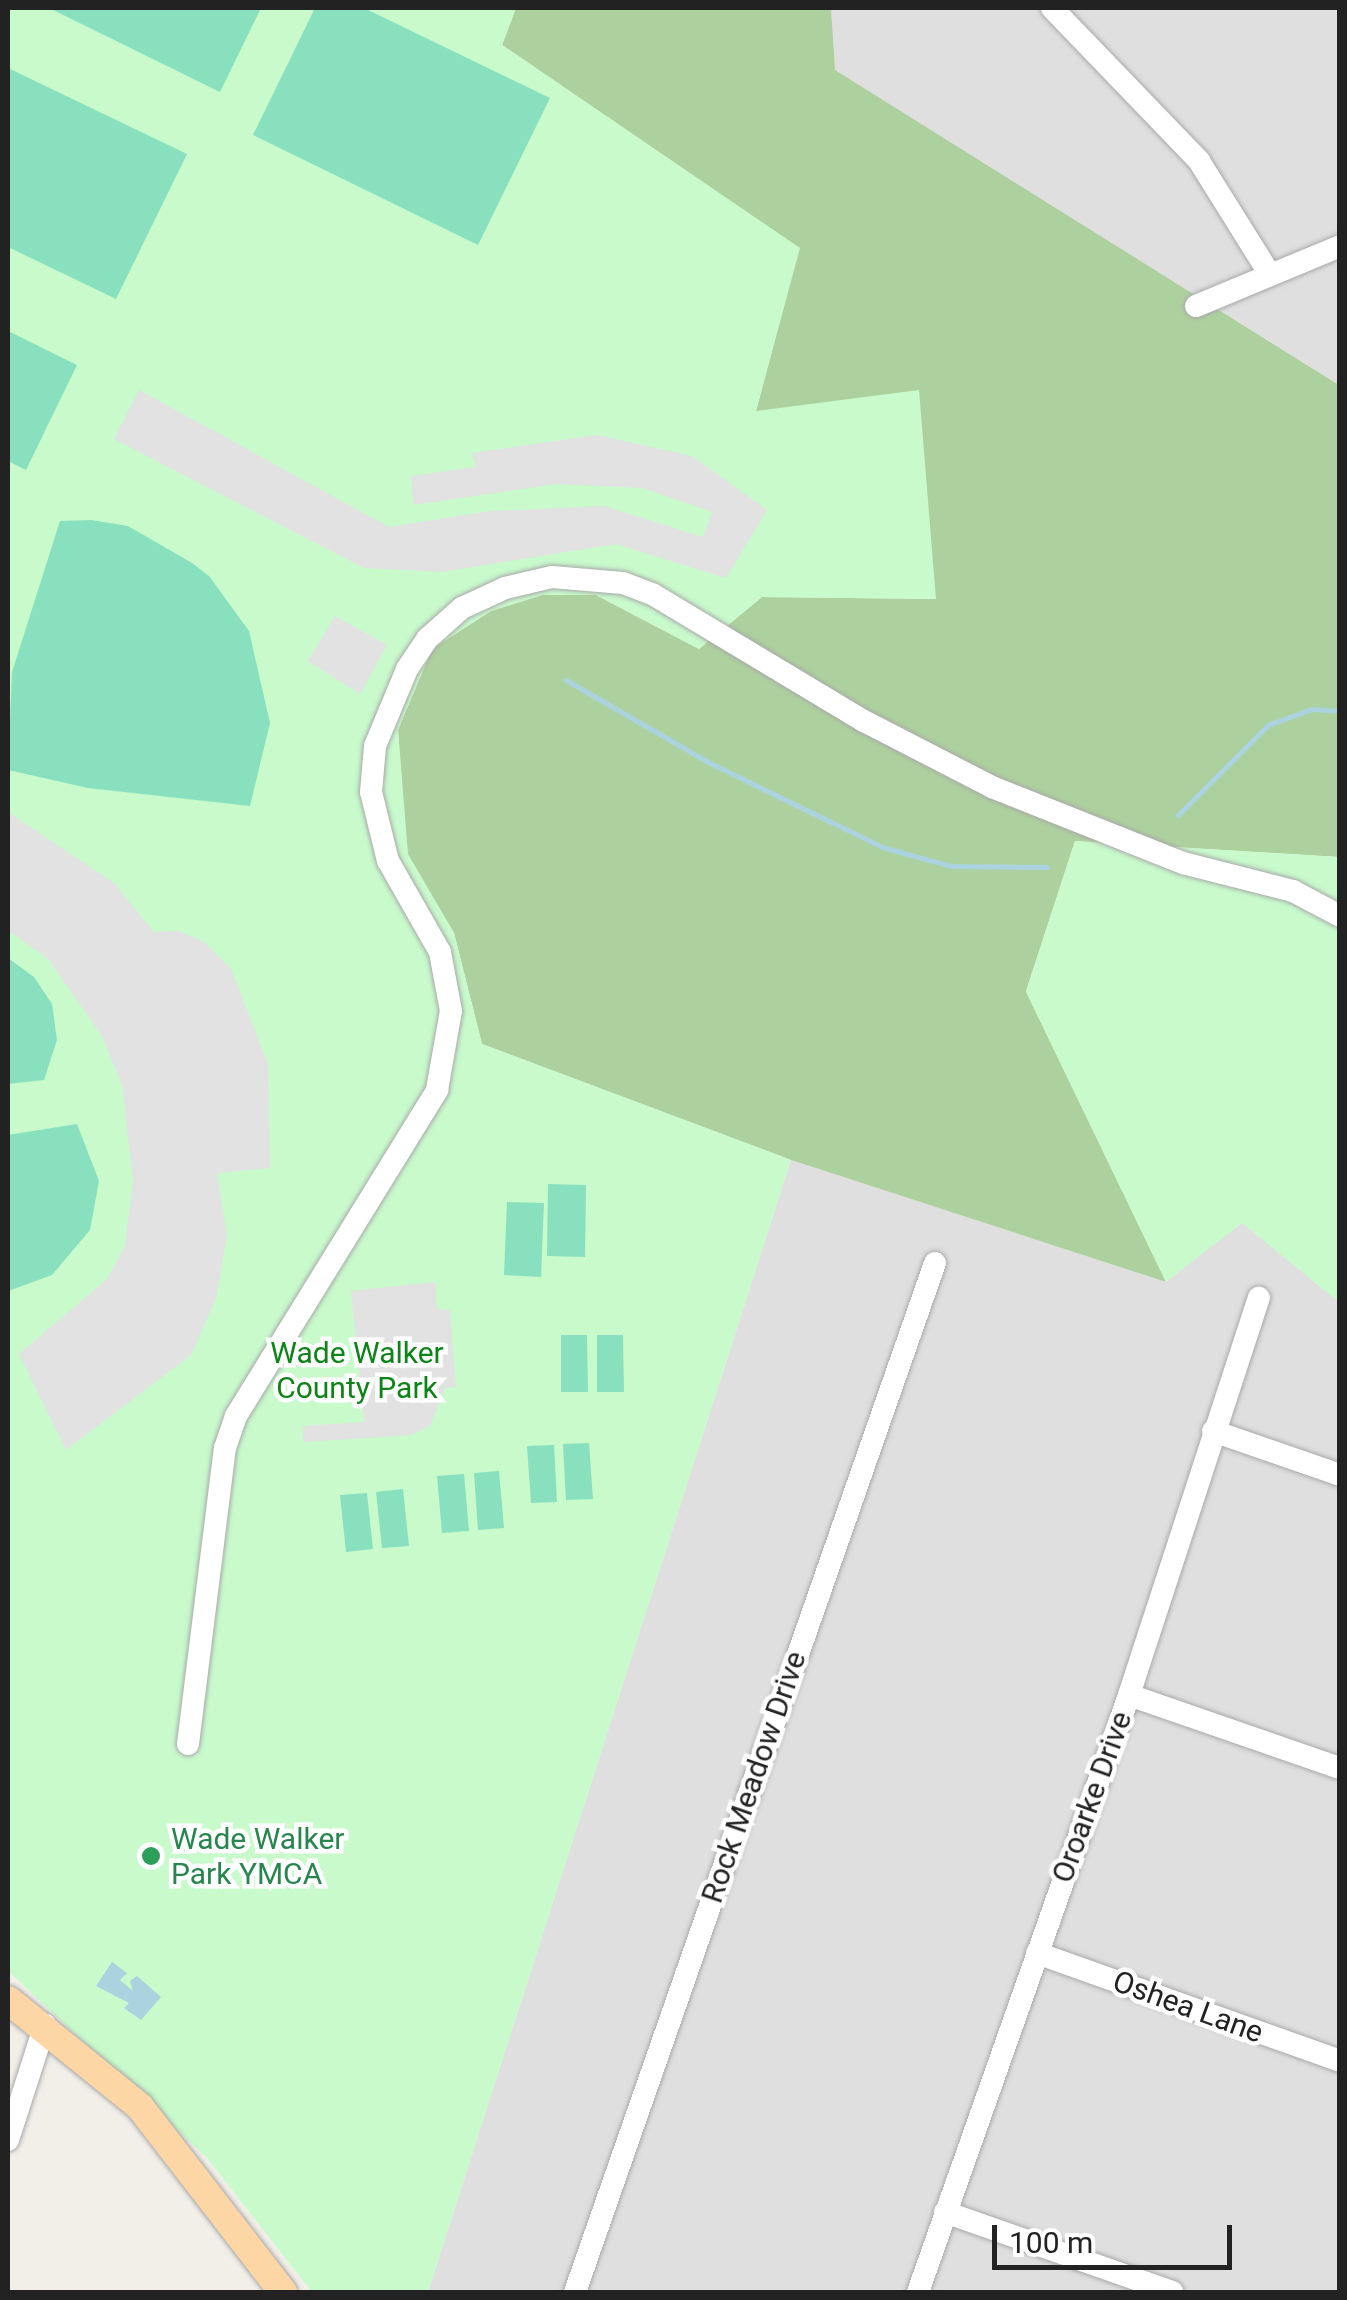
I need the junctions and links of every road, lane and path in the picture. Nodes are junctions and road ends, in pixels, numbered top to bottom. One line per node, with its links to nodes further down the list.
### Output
1 (1052, 8): 3 (street)
2 (1340, 246): 3 (street)
3 (1269, 274): 4 (street)
4 (1196, 306)
5 (1340, 916): 11 (street)
6 (935, 1263): 20 (street, Rock Meadow Drive)
7 (1258, 1298): 8 (street, Oroarke Drive)
8 (1213, 1431): 9 (street); 10 (street, Oroarke Drive)
9 (1340, 1476)
10 (1128, 1695): 12 (street); 13 (street, Oroarke Drive)
11 (188, 1744)
12 (1340, 1768)
13 (1037, 1953): 16 (street, Oshea Lane); 18 (street, Oroarke Drive)
14 (8, 2000): 15 (main road)
15 (46, 2025): 17 (street); 19 (main road)
16 (1340, 2061)
17 (8, 2139)
18 (945, 2212): 21 (street, Oroarke Drive); 22 (street)
19 (283, 2292)
20 (575, 2292)
21 (918, 2292)
22 (1172, 2292)

